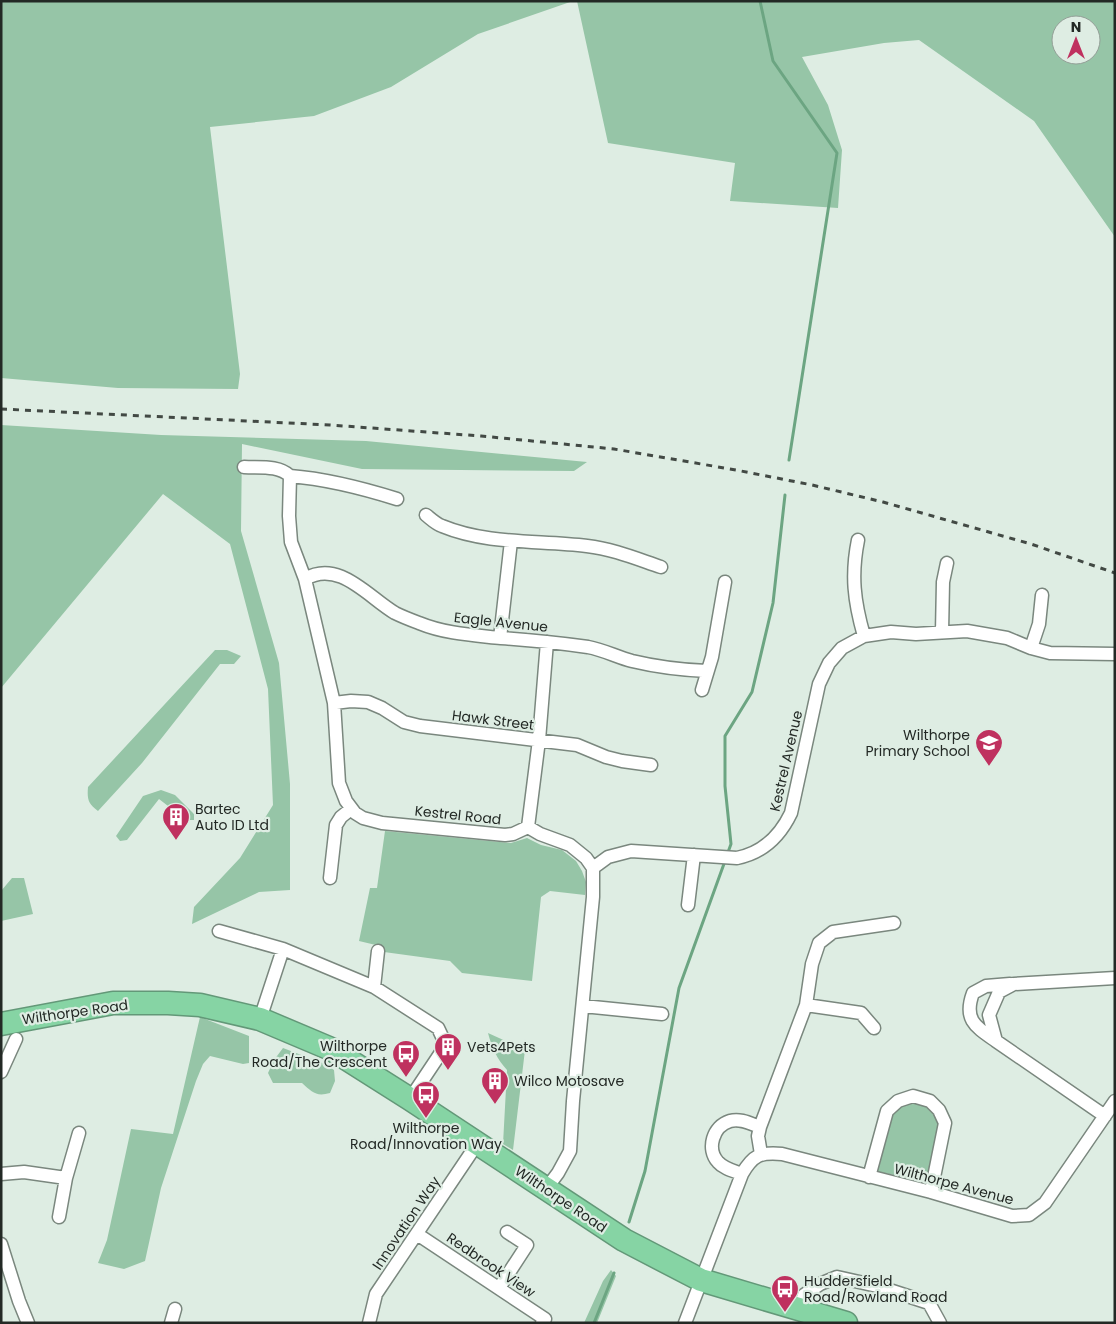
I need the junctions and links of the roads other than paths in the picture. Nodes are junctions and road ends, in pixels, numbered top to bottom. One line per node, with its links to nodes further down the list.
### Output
1 (244, 467): 2 (street)
2 (290, 476): 3 (street); 9 (street)
3 (397, 499)
4 (426, 516): 6 (street)
5 (858, 540): 13 (street)
6 (511, 541): 8 (street); 14 (street)
7 (947, 563): 12 (street)
8 (661, 567)
9 (305, 579): 14 (street, Eagle Avenue); 20 (street)
10 (725, 582): 18 (street)
11 (1042, 595): 16 (street)
12 (942, 632): 13 (street, Kestrel Avenue); 16 (street, Kestrel Avenue)
13 (864, 636): 25 (street, Kestrel Avenue)
14 (500, 638): 15 (street, Eagle Avenue)
15 (547, 642): 18 (street, Eagle Avenue); 21 (street)
16 (1031, 648): 17 (street, Kestrel Avenue)
17 (1115, 654)
18 (708, 671): 19 (street)
19 (702, 690)
20 (334, 703): 21 (street, Hawk Street); 23 (street)
21 (539, 740): 22 (street, Hawk Street); 24 (street)
22 (651, 765)
23 (351, 809): 24 (street, Kestrel Road); 27 (street)
24 (528, 827): 26 (street)
25 (694, 855): 26 (street, Kestrel Avenue); 28 (street)
26 (593, 868): 37 (street)
27 (330, 878)
28 (688, 905)
29 (894, 923): 36 (street)
30 (219, 931): 31 (street)
31 (283, 949): 35 (street); 39 (street)
32 (378, 951): 35 (street)
33 (1115, 978): 34 (street)
34 (1014, 984): 42 (street); 42 (street)
35 (374, 987): 44 (street)
36 (806, 1005): 40 (street); 47 (street)
37 (583, 1006): 38 (street); 55 (street)
38 (662, 1014)
39 (260, 1019): 41 (highway, Wilthorpe Road); 44 (highway, Wilthorpe Road)
40 (874, 1028)
41 (9, 1032): 43 (street)
42 (996, 1042): 46 (street)
43 (1, 1072)
44 (410, 1099): 49 (highway, Wilthorpe Road)
45 (1115, 1102): 46 (street, Wilthorpe Avenue)
46 (1105, 1116): 56 (street, Wilthorpe Avenue)
47 (760, 1127): 50 (street); 52 (street)
48 (79, 1132): 54 (street)
49 (477, 1144): 55 (highway, Wilthorpe Road); 59 (street, Innovation Way)
50 (761, 1154): 52 (street); 53 (street, Wilthorpe Avenue)
51 (1, 1174): 54 (street)
52 (742, 1174): 61 (street)
53 (869, 1177): 56 (street, Wilthorpe Avenue); 56 (street)
54 (66, 1178): 57 (street)
55 (546, 1189): 61 (highway, Wilthorpe Road)
56 (931, 1192)
57 (60, 1216)
58 (507, 1232): 62 (street)
59 (417, 1234): 62 (street, Redbrook View); 67 (street, Innovation Way)
60 (1, 1244): 65 (street)
61 (702, 1280): 64 (highway, Wilthorpe Road); 69 (street)
62 (498, 1288): 68 (street, Redbrook View)
63 (175, 1309): 66 (street)
64 (799, 1310): 70 (highway, Wilthorpe Road); 71 (street)
65 (28, 1323)
66 (171, 1323)
67 (369, 1323)
68 (542, 1323)
69 (684, 1323)
70 (846, 1323)
71 (940, 1323)

